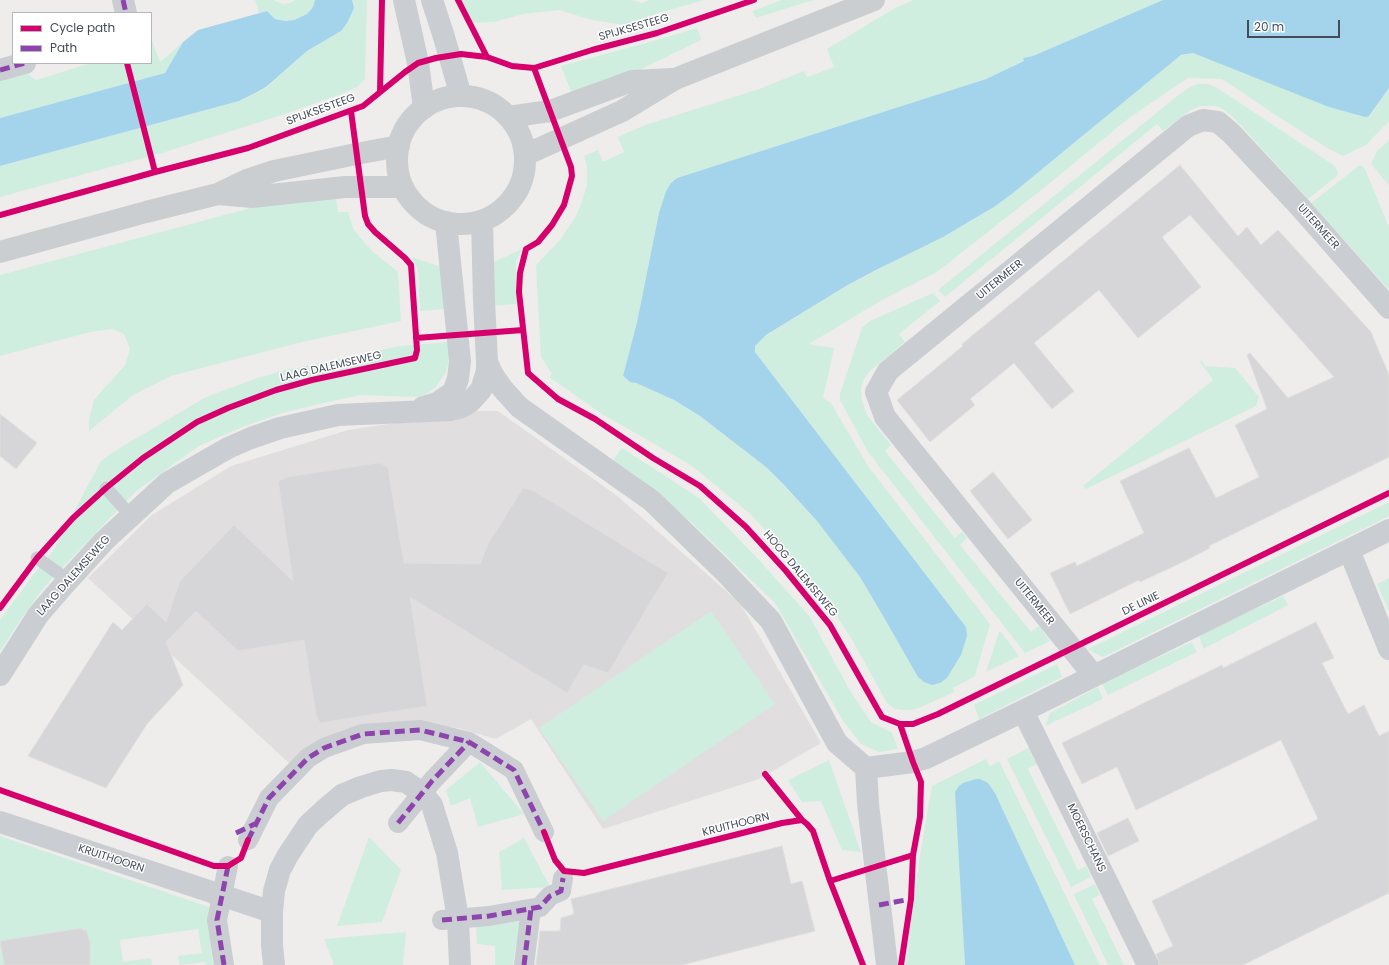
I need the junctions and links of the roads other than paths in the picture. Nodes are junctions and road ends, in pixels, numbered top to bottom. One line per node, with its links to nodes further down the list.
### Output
1 (123, 0): 5 (street)
2 (404, 0): 10 (street)
3 (432, 0): 9 (street)
4 (874, 0): 8 (main road)
5 (126, 12)
6 (21, 64): 7 (street)
7 (0, 70)
8 (674, 79): 11 (main road); 13 (main road)
9 (461, 96): 10 (main road); 11 (main road)
10 (424, 108): 12 (main road)
11 (508, 117): 13 (main road)
12 (399, 146): 14 (main road); 15 (main road)
13 (525, 156): 16 (main road)
14 (403, 187): 15 (main road); 17 (main road)
15 (218, 194): 18 (main road)
16 (482, 221): 17 (main road); 21 (street, LAAG DALEMSEWEG)
17 (446, 222): 20 (street, LAAG DALEMSEWEG)
18 (0, 252)
19 (1389, 308): 33 (street, UITERMEER)
20 (460, 361): 22 (street); 23 (street, LAAG DALEMSEWEG)
21 (487, 362): 22 (street, LAAG DALEMSEWEG); 24 (street)
22 (481, 390): 23 (street, LAAG DALEMSEWEG); 24 (street)
23 (409, 411): 26 (street, LAAG DALEMSEWEG)
24 (545, 426): 36 (street)
25 (106, 488): 26 (lane)
26 (131, 516): 30 (street, LAAG DALEMSEWEG)
27 (1389, 530): 28 (street)
28 (1349, 550): 31 (street); 33 (street)
29 (38, 558): 30 (lane)
30 (68, 580): 32 (street, LAAG DALEMSEWEG)
31 (1389, 649)
32 (0, 675)
33 (1094, 676): 34 (street)
34 (1024, 711): 36 (street); 53 (street, MOERSCHANS)
35 (469, 742): 37 (street); 40 (street); 41 (street)
36 (866, 768): 52 (street)
37 (422, 793): 39 (street); 46 (street); 47 (street)
38 (0, 822): 44 (street, KRUITHOORN)
39 (398, 823)
40 (247, 832)
41 (544, 832)
42 (228, 866): 44 (street)
43 (563, 878): 45 (street)
44 (222, 896): 46 (street, KRUITHOORN); 48 (street)
45 (531, 908): 47 (street); 51 (street)
46 (272, 912): 49 (street)
47 (450, 920): 50 (street)
48 (224, 965)
49 (274, 965)
50 (460, 965)
51 (524, 965)
52 (886, 965)
53 (1148, 965)

